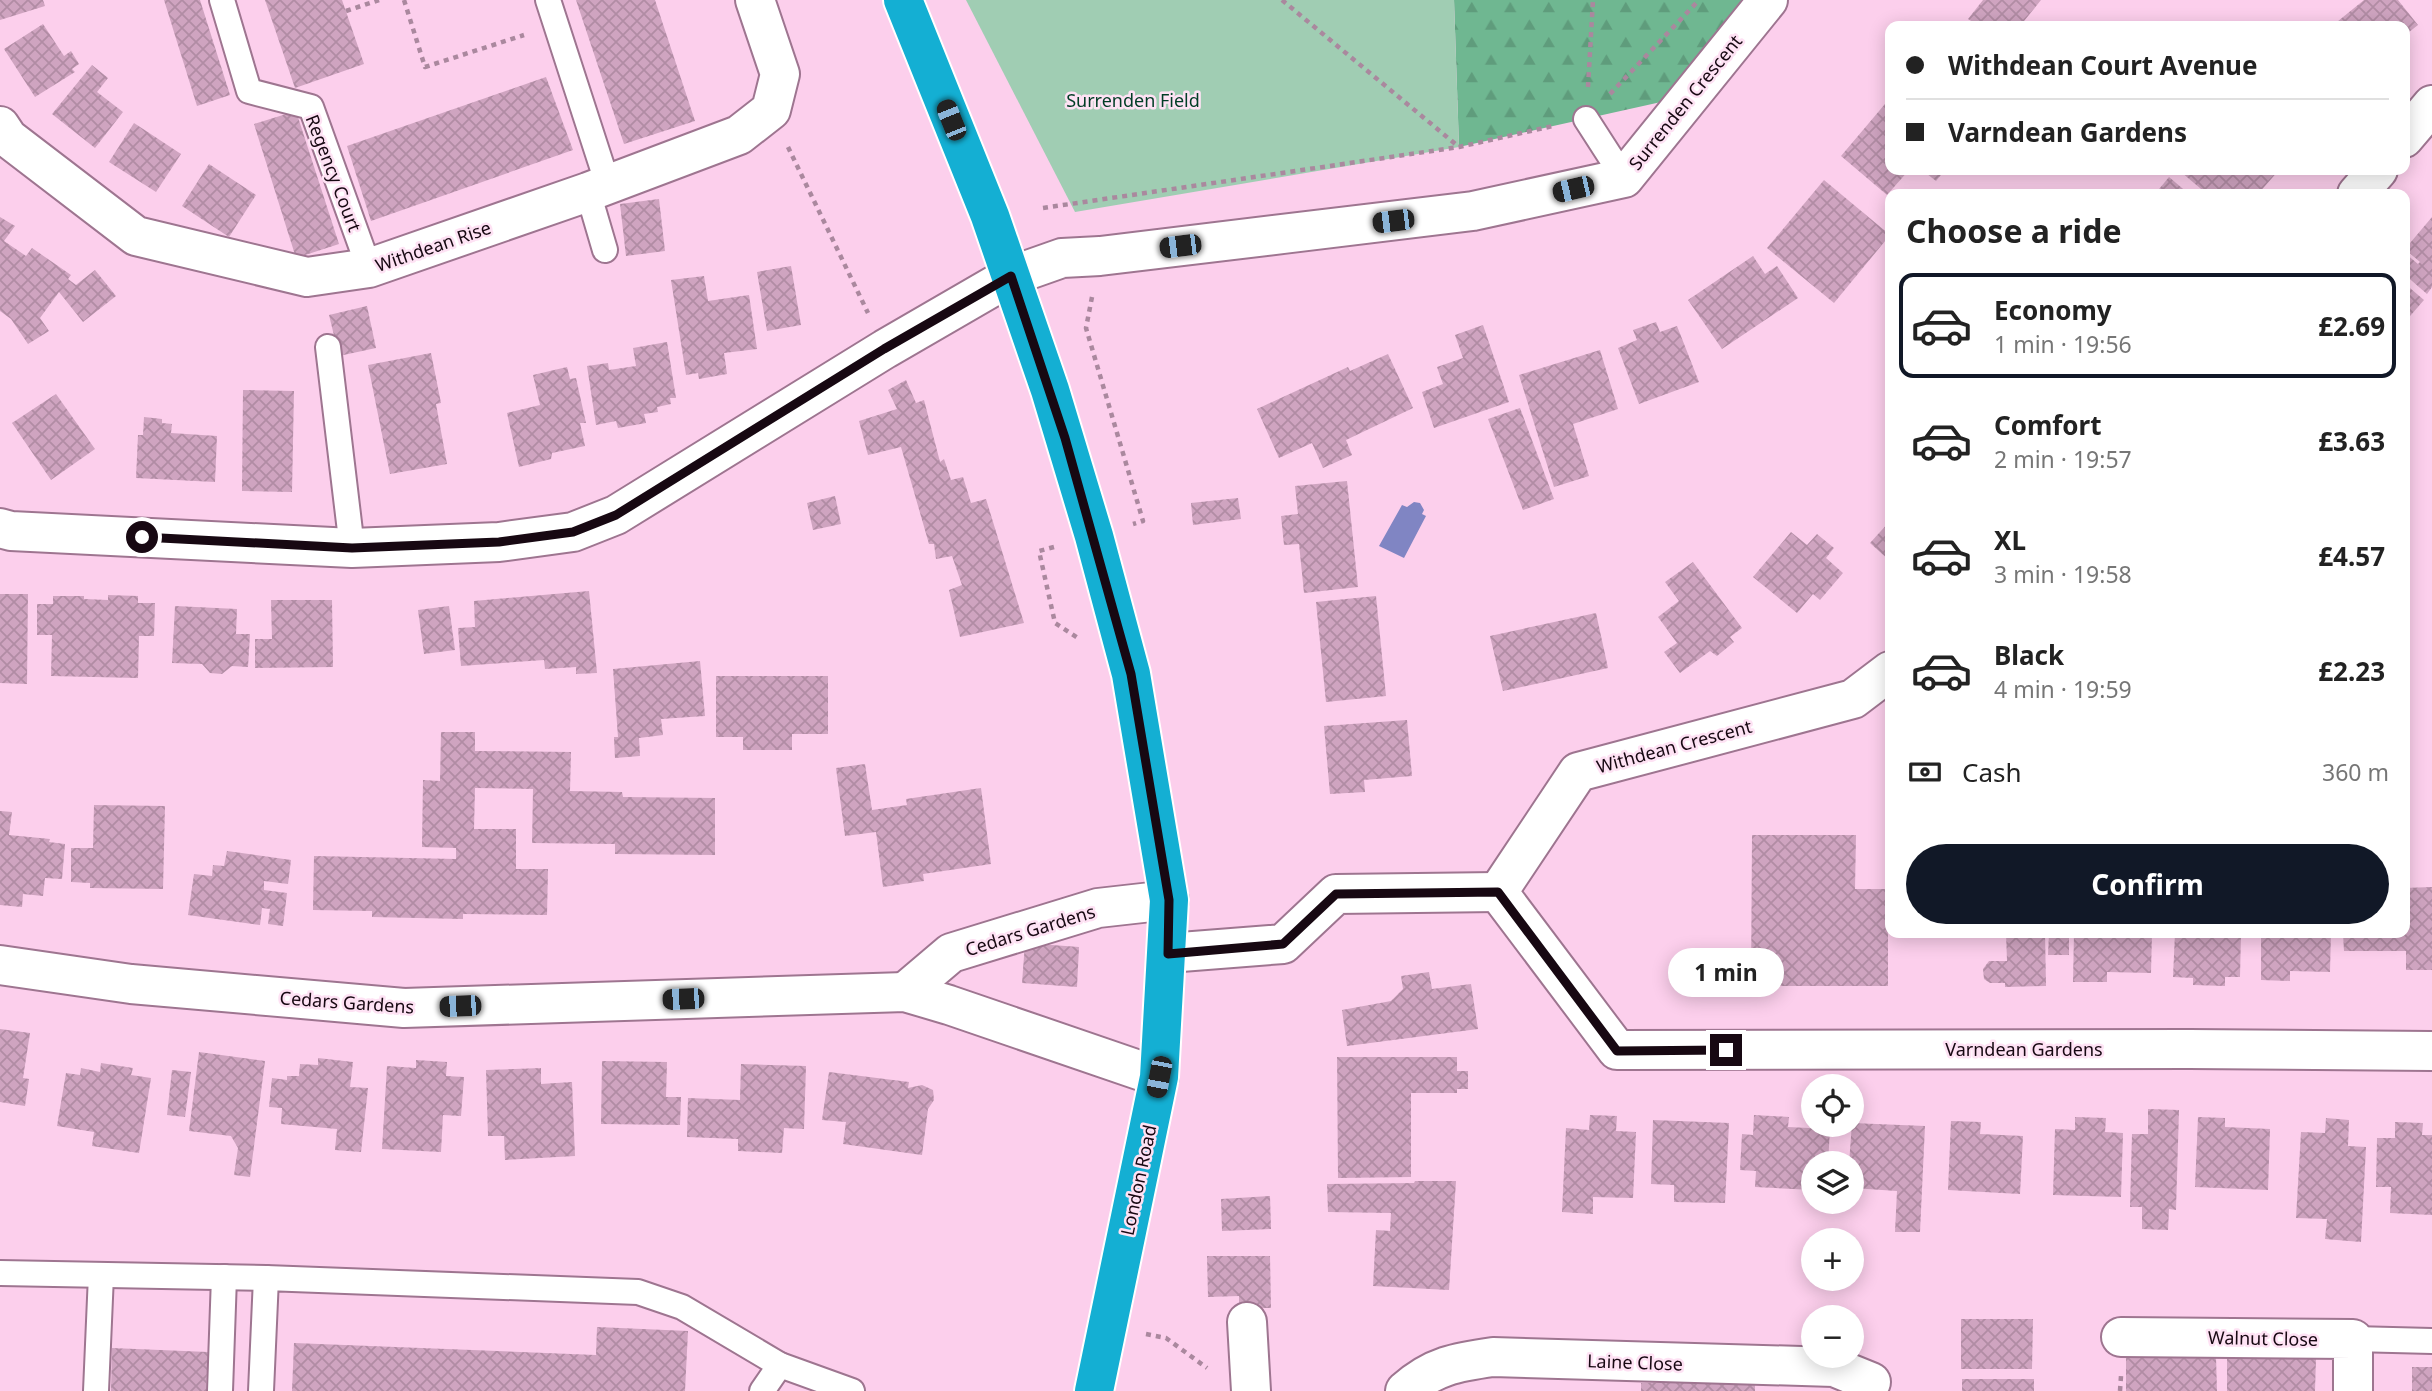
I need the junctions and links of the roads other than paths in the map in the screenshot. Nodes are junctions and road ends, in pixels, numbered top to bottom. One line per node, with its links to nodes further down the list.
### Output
1 (222, 0): 15 (lane, Regency Court)
2 (548, 0): 12 (lane)
3 (755, 0): 12 (street, Withdean Rise)
4 (903, 0): 16 (highway, London Road)
5 (1768, 0): 11 (street, Surrenden Crescent)
6 (2432, 105): 9 (street)
7 (1586, 119): 11 (lane)
8 (0, 126): 15 (street, Withdean Rise)
9 (2410, 131)
10 (2374, 175): 13 (street)
11 (1624, 178): 16 (street, Surrenden Crescent)
12 (598, 189): 14 (lane); 15 (street, Withdean Rise)
13 (2361, 189)
14 (605, 250)
15 (369, 268)
16 (1011, 276): 19 (street, Surrenden Crescent); 22 (highway, London Road)
17 (328, 347): 19 (lane)
18 (0, 528): 19 (street, Surrenden Crescent)
19 (352, 548)
20 (1885, 675): 21 (street, Withdean Crescent)
21 (1498, 892): 23 (street); 26 (street, Varndean Gardens)
22 (1169, 900): 23 (highway, London Road); 25 (street, Cedars Gardens)
23 (1168, 954): 27 (highway, London Road)
24 (0, 965): 25 (street, Cedars Gardens)
25 (905, 992): 27 (street, Cedars Gardens)
26 (2432, 1051)
27 (1159, 1077): 43 (highway, London Road)
28 (0, 1273): 29 (lane)
29 (101, 1275): 30 (lane); 38 (lane)
30 (224, 1277): 31 (lane); 39 (lane)
31 (266, 1278): 36 (lane); 40 (lane)
32 (1247, 1322): 44 (street)
33 (2122, 1337): 34 (street, Walnut Close)
34 (2353, 1339): 35 (lane); 46 (street)
35 (2432, 1341)
36 (780, 1365): 41 (lane); 42 (lane)
37 (1871, 1382): 45 (street, Laine Close)
38 (96, 1391)
39 (220, 1391)
40 (261, 1391)
41 (762, 1391)
42 (852, 1391)
43 (1094, 1391)
44 (1251, 1391)
45 (1405, 1391)
46 (2353, 1391)

